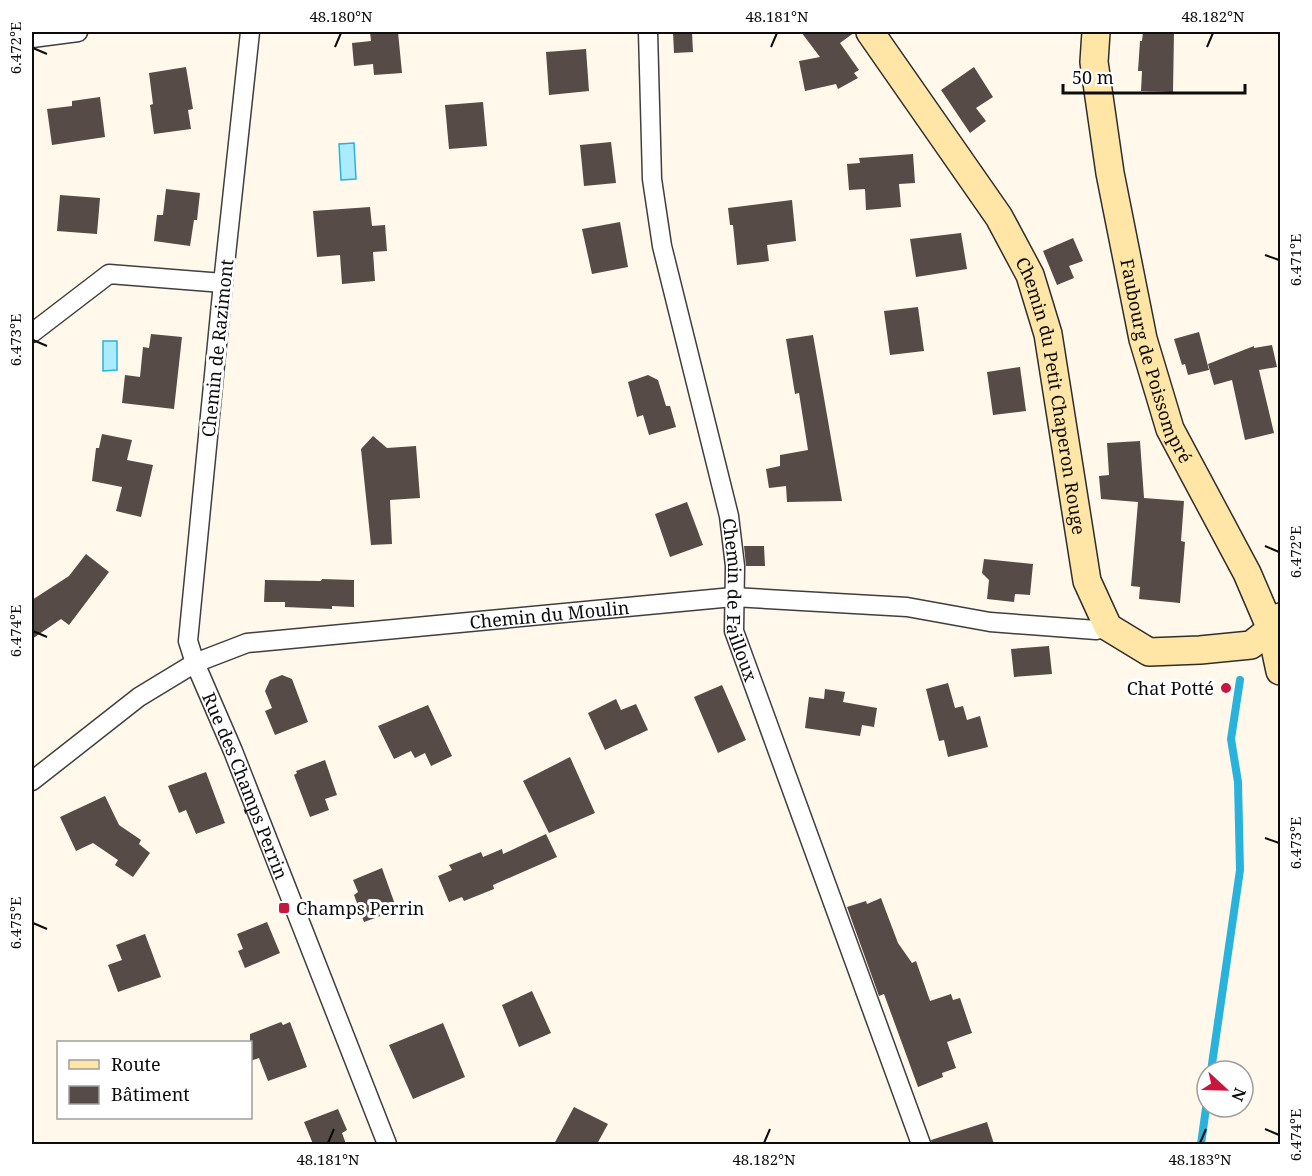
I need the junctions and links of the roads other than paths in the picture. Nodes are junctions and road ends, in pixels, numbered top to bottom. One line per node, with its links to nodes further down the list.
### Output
1 (78, 32): 6 (street)
2 (250, 32): 7 (street, Chemin de Razimont)
3 (648, 32): 9 (street, Chemin de Failloux)
4 (870, 32): 11 (street, Chemin du Petit Chaperon Rouge)
5 (1095, 32): 10 (street, Faubourg de Poissompré)
6 (32, 38)
7 (223, 283): 8 (street); 12 (street, Chemin de Razimont)
8 (32, 333)
9 (733, 597): 11 (street, Chemin du Moulin); 12 (street, Chemin du Moulin); 16 (street, Chemin de Failloux)
10 (1276, 623): 11 (street); 13 (street, Faubourg de Poissompré)
11 (1108, 627)
12 (195, 663): 14 (street, Chemin du Moulin); 15 (street, Rue des Champs Perrin)
13 (1281, 671)
14 (32, 781)
15 (387, 1144)
16 (921, 1144)

